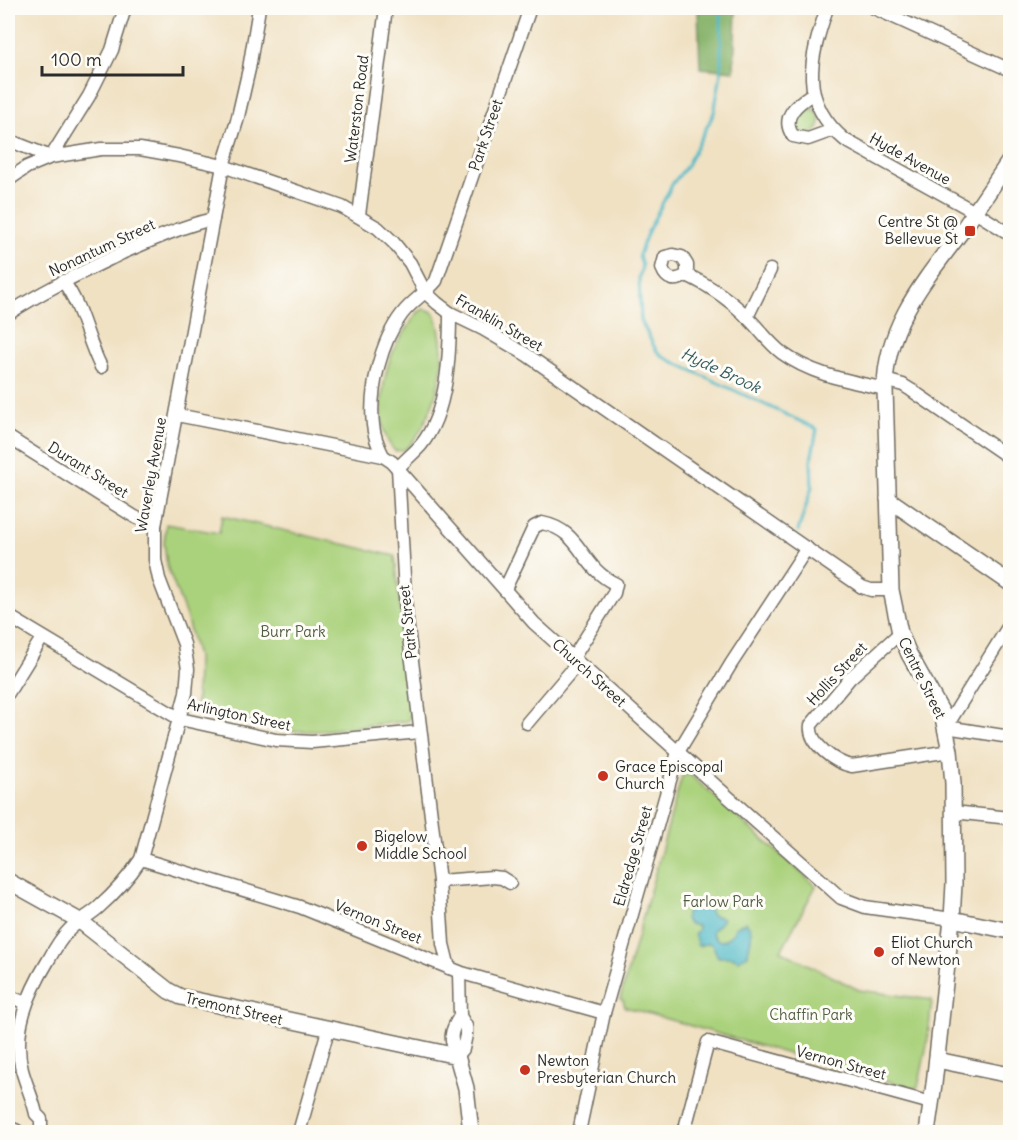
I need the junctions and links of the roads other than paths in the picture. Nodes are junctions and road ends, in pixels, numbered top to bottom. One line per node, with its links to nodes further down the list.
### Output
1 (125, 8): 11 (street)
2 (259, 8): 13 (street, Waverley Avenue)
3 (386, 8): 16 (street, Waterston Road)
4 (531, 8): 22 (street, Park Street)
5 (827, 8): 8 (street)
6 (874, 8): 7 (street)
7 (1011, 70)
8 (812, 94): 9 (street, Hyde Avenue); 9 (street)
9 (833, 130): 15 (street, Hyde Avenue)
10 (8, 140): 11 (street)
11 (51, 157): 13 (street, Franklin Street); 14 (street, Franklin Street)
12 (1011, 160): 15 (main road, Centre Street)
13 (223, 166): 16 (street, Franklin Street); 17 (street, Waverley Avenue)
14 (8, 180)
15 (975, 212): 18 (street, Hyde Avenue); 27 (main road, Centre Street)
16 (359, 215): 22 (street, Franklin Street)
17 (213, 219): 21 (street, Nonantum Street); 28 (street, Waverley Avenue)
18 (1011, 234)
19 (770, 270): 25 (street)
20 (687, 275): 25 (street)
21 (63, 281): 24 (street, Nonantum Street); 26 (street)
22 (425, 292): 23 (street, Franklin Street); 30 (street, Park Street)
23 (450, 313): 32 (street); 35 (street, Franklin Street)
24 (8, 314)
25 (747, 317): 27 (street)
26 (101, 367)
27 (885, 385): 31 (street); 33 (main road, Centre Street)
28 (177, 415): 30 (street, Church Street); 34 (street, Waverley Avenue)
29 (8, 437): 34 (street, Durant Street)
30 (383, 456): 32 (street, Church Street)
31 (1011, 458)
32 (398, 468): 37 (street, Church Street); 48 (street, Park Street)
33 (888, 499): 36 (main road); 38 (main road, Centre Street)
34 (155, 526): 45 (street, Waverley Avenue)
35 (807, 548): 38 (street, Franklin Street); 51 (street, Eldredge Street)
36 (1011, 583)
37 (505, 589): 43 (street, Church Street); 43 (street)
38 (891, 590): 41 (main road, Centre Street)
39 (8, 616): 42 (street, Arlington Street)
40 (1011, 624): 47 (street)
41 (900, 633): 47 (main road, Centre Street); 50 (street, Hollis Street)
42 (42, 638): 44 (street); 45 (street, Arlington Street)
43 (576, 661): 46 (street); 51 (street, Church Street)
44 (8, 693)
45 (180, 719): 48 (street, Arlington Street); 54 (street, Waverley Avenue)
46 (527, 723)
47 (946, 727): 49 (street); 50 (main road, Centre Street)
48 (420, 732): 56 (street, Park Street)
49 (1011, 736)
50 (950, 751): 52 (main road, Centre Street)
51 (678, 752): 58 (street, Church Street); 66 (street, Eldredge Street)
52 (953, 812): 53 (street); 58 (main road, Centre Street)
53 (1011, 818)
54 (141, 859): 59 (street, Waverley Avenue); 62 (street, Vernon Street)
55 (8, 881): 59 (main road, Tremont Street)
56 (439, 881): 57 (street); 61 (street, Park Street)
57 (510, 883)
58 (952, 919): 60 (main road, Church Street); 69 (main road, Centre Street)
59 (80, 921): 65 (street, Waverley Avenue); 67 (main road, Tremont Street)
60 (1011, 931)
61 (443, 944): 62 (street); 63 (street, Park Street)
62 (423, 957): 63 (street, Vernon Street)
63 (454, 970): 66 (street, Vernon Street); 68 (street, Park Street)
64 (8, 996): 65 (street)
65 (26, 1003): 72 (street, Waverley Avenue)
66 (604, 1013): 80 (street, Eldredge Street)
67 (328, 1030): 68 (main road, Tremont Street); 78 (street)
68 (457, 1056): 79 (main road, Park Street)
69 (937, 1060): 70 (main road); 71 (main road, Centre Street)
70 (1011, 1075)
71 (931, 1103): 74 (main road, Centre Street); 81 (street, Vernon Street)
72 (36, 1114): 76 (street, Waverley Avenue); 77 (street, Waverley Avenue)
73 (8, 1129): 75 (main road)
74 (925, 1130)
75 (16, 1132)
76 (33, 1132)
77 (41, 1132)
78 (299, 1132)
79 (471, 1132)
80 (579, 1132)
81 (684, 1132)

